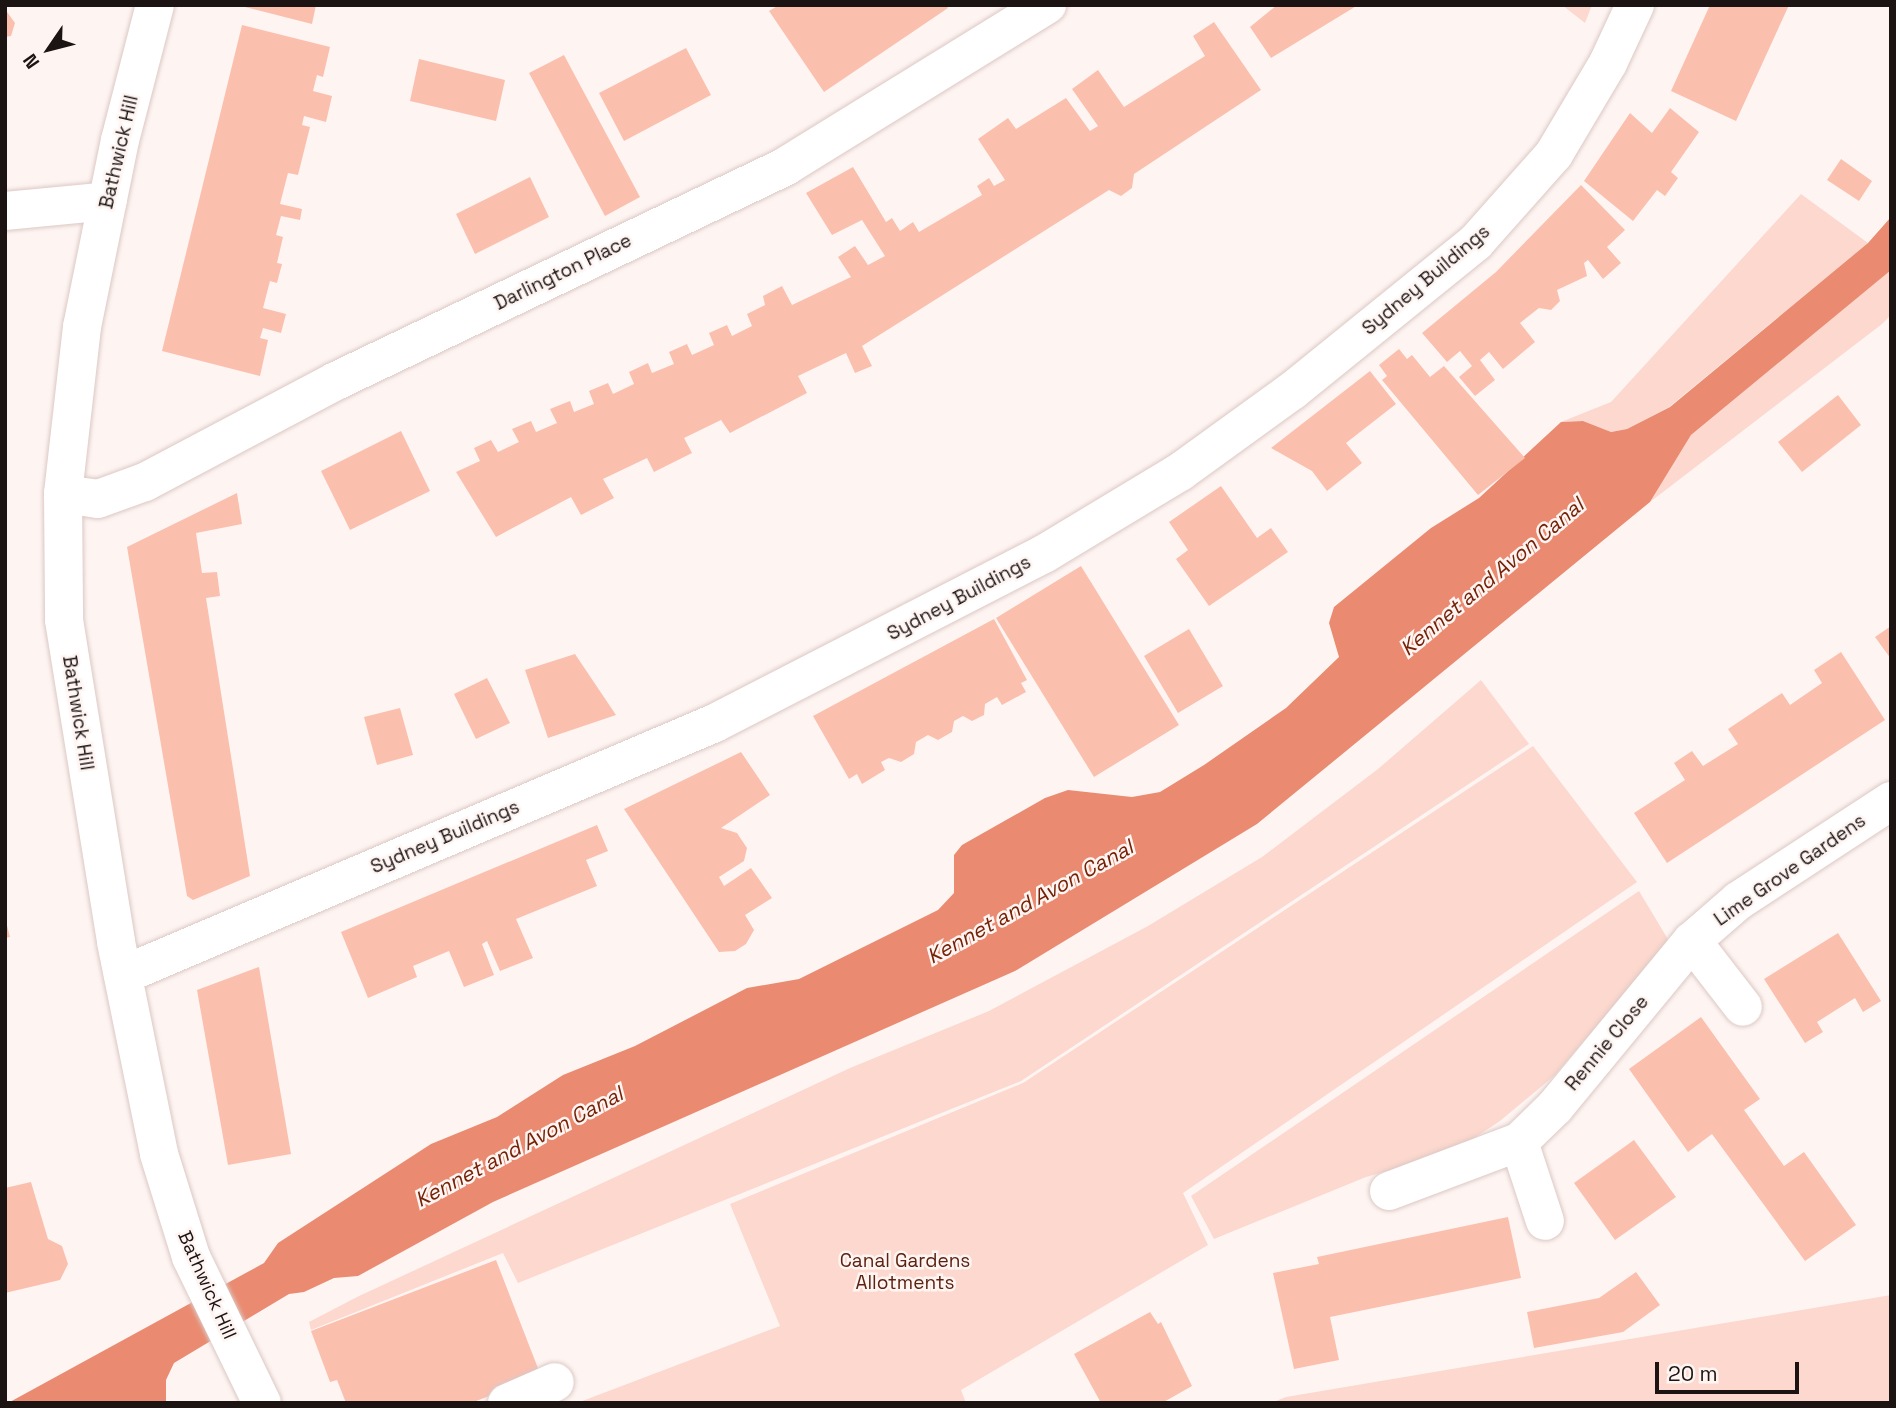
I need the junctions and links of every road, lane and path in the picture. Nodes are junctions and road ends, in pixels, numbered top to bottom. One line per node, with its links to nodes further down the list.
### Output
1 (155, 5): 4 (street, Bathwick Hill)
2 (1047, 5): 6 (street, Darlington Place)
3 (1635, 5): 9 (street, Sydney Buildings)
4 (108, 201): 5 (street); 6 (street, Bathwick Hill)
5 (5, 211)
6 (63, 495): 9 (street, Bathwick Hill)
7 (1891, 801): 8 (street, Lime Grove Gardens)
8 (1692, 941): 10 (street); 11 (street, Rennie Close)
9 (123, 975): 15 (street, Bathwick Hill)
10 (1743, 1007)
11 (1518, 1142): 12 (street, Rennie Close); 13 (street)
12 (1389, 1191)
13 (1545, 1221)
14 (555, 1382): 16 (street)
15 (262, 1403)
16 (507, 1403)

